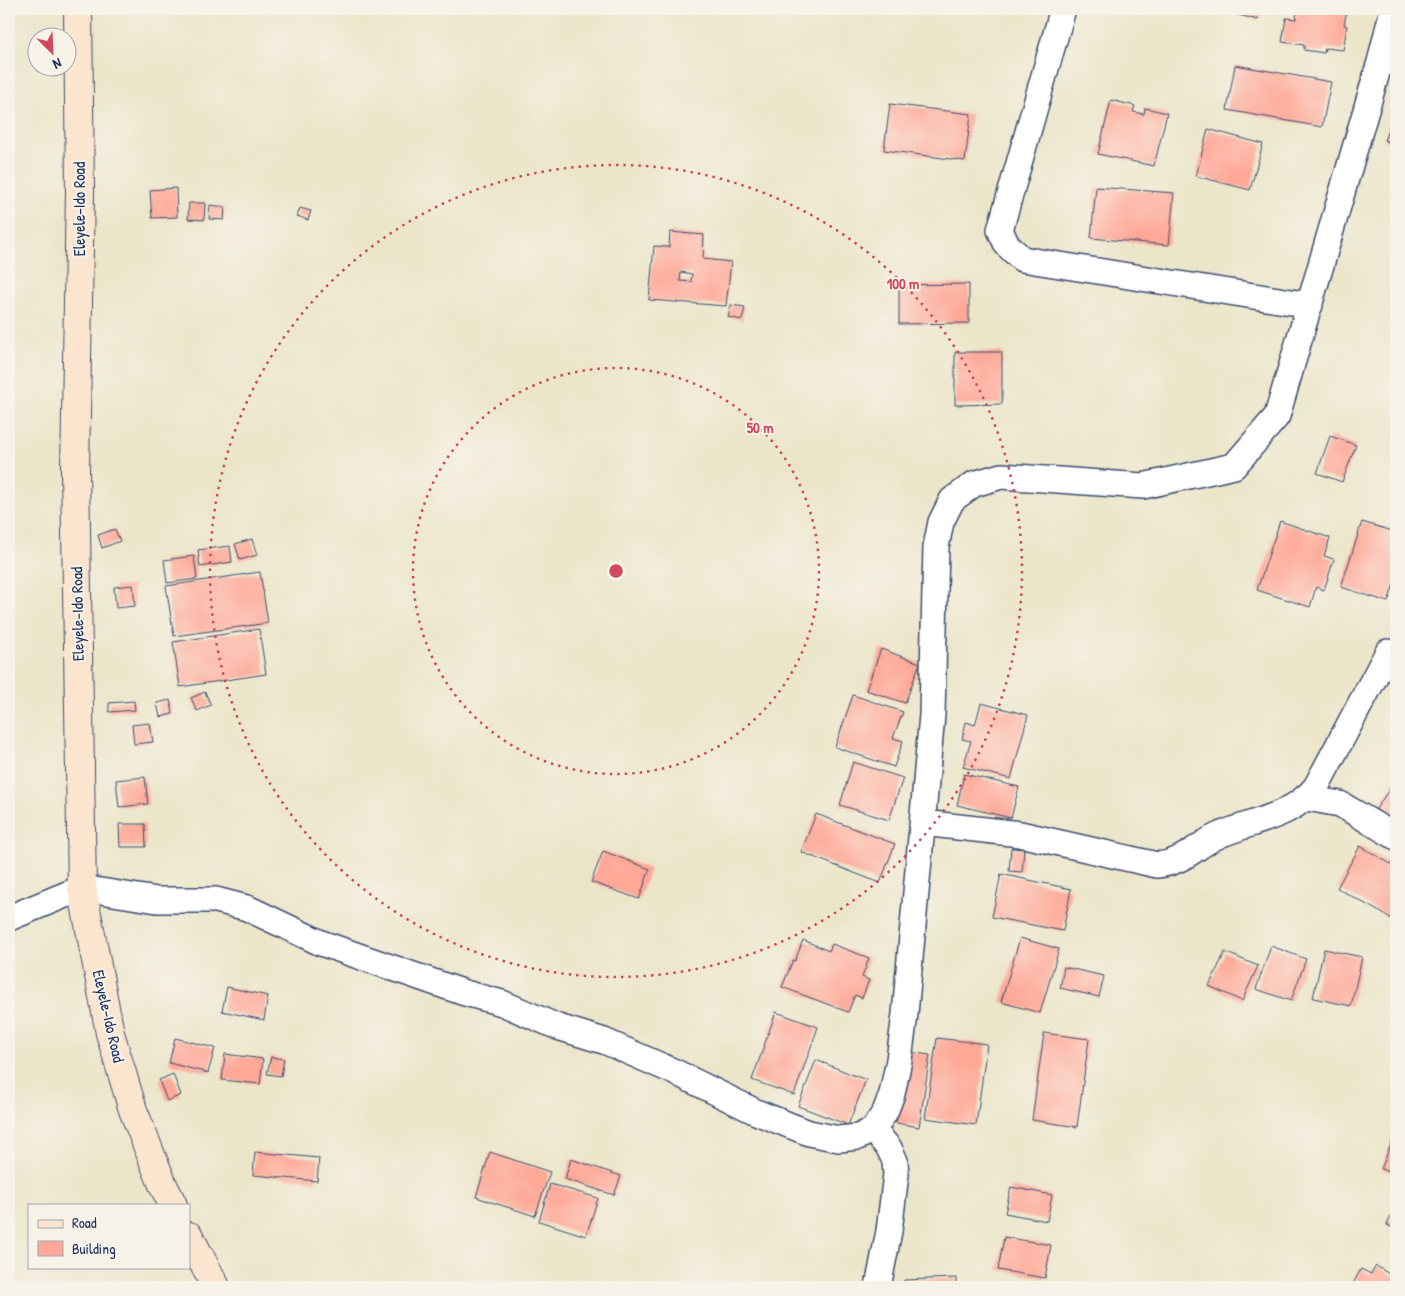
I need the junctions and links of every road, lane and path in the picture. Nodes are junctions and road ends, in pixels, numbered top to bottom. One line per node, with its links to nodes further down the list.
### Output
1 (78, 9): 9 (main road, Eleyele-Ido Road)
2 (1063, 9): 4 (street)
3 (1393, 9): 4 (street)
4 (1310, 305): 7 (street)
5 (1388, 652): 6 (street)
6 (1307, 798): 7 (street); 8 (street)
7 (923, 823): 11 (street)
8 (1396, 837)
9 (82, 888): 10 (street); 11 (street); 12 (main road, Eleyele-Ido Road)
10 (9, 918)
11 (873, 1130): 15 (street)
12 (173, 1204)
13 (190, 1238): 14 (main road)
14 (216, 1287)
15 (878, 1287)

